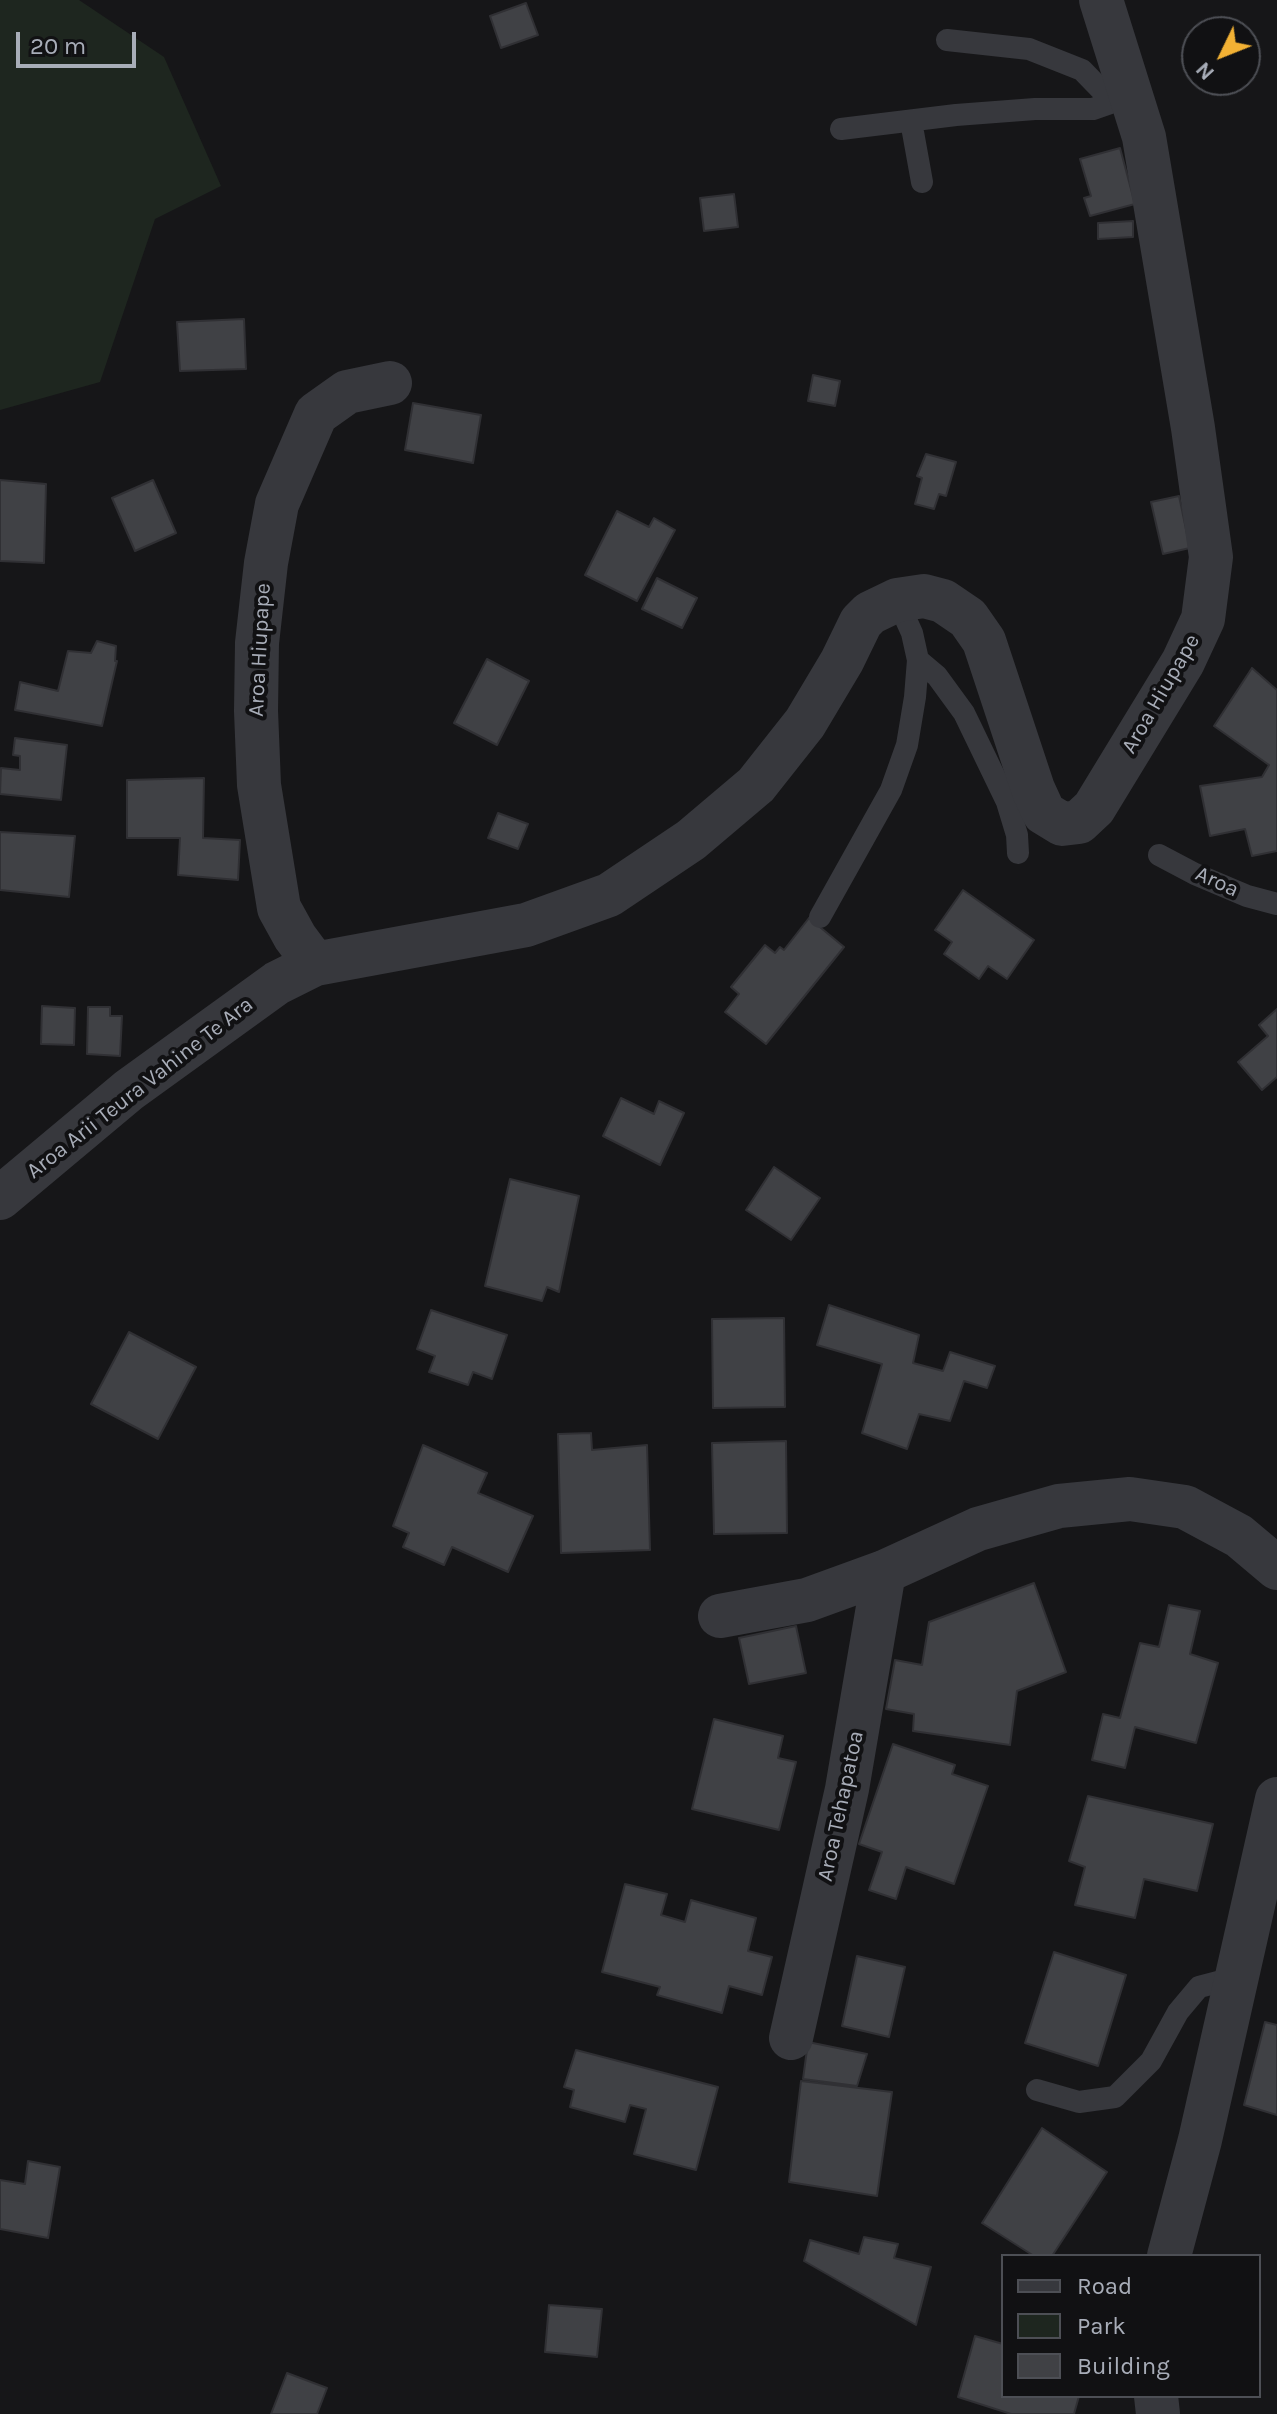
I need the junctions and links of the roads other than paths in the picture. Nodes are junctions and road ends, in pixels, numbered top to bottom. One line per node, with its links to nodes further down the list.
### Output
1 (1101, 0): 3 (street, Aroa Hiupape)
2 (947, 40): 3 (lane)
3 (1121, 97): 4 (lane); 8 (street, Aroa Hiupape)
4 (911, 121): 5 (lane); 6 (lane)
5 (841, 129)
6 (922, 182)
7 (390, 383): 14 (street, Aroa Hiupape)
8 (897, 600): 9 (lane); 14 (street, Aroa Arii Teura Vahine Te Ara)
9 (918, 660): 10 (lane); 13 (lane)
10 (1018, 853)
11 (1159, 855): 12 (lane, Aroa)
12 (1277, 904)
13 (820, 917)
14 (315, 964): 15 (street, Aroa Arii Teura Vahine Te Ara)
15 (0, 1198)
16 (1277, 1568): 17 (street)
17 (884, 1572): 18 (street); 21 (street, Aroa Tehapatoa)
18 (720, 1616)
19 (1277, 1799): 20 (street)
20 (1237, 1977): 22 (lane); 23 (street)
21 (791, 2038)
22 (1037, 2090)
23 (1170, 2254)

